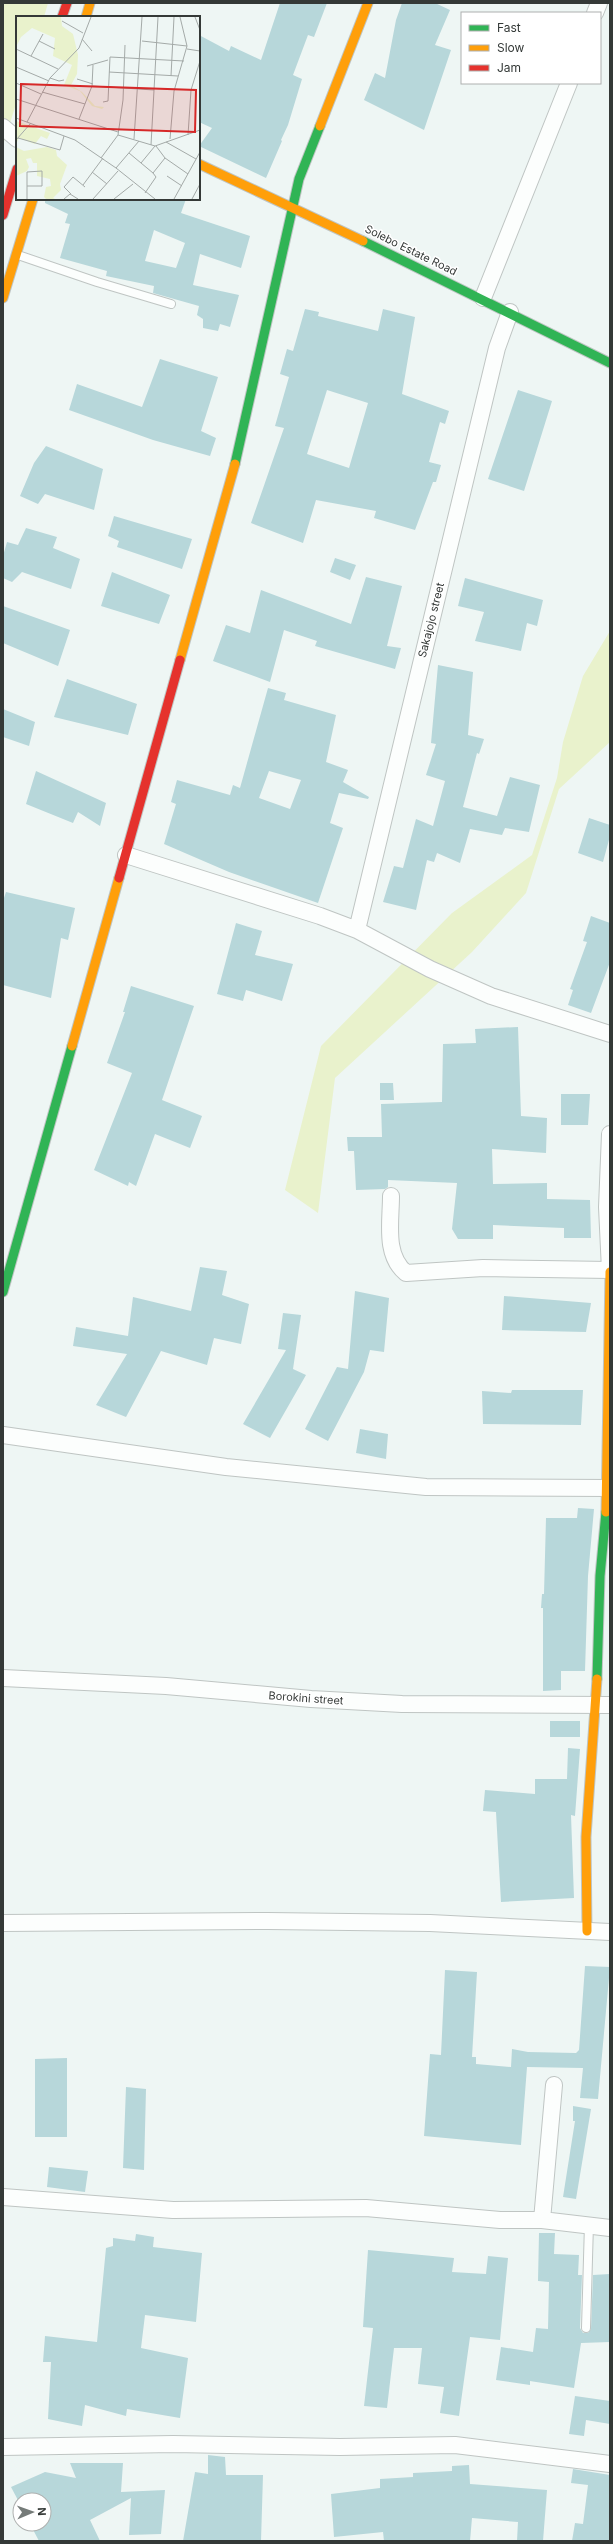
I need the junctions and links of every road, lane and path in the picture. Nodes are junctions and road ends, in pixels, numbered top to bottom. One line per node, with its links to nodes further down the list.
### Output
1 (67, 3): 4 (street)
2 (90, 3): 5 (street)
3 (368, 3): 12 (street)
4 (62, 16)
5 (86, 16)
6 (569, 84): 16 (street)
7 (3, 127): 8 (street)
8 (16, 138)
9 (200, 164): 12 (street, Solebo Estate Road)
10 (16, 172): 13 (street)
11 (33, 200): 14 (street)
12 (292, 207): 16 (street, Solebo Estate Road); 20 (street)
13 (3, 215)
14 (17, 254): 15 (street); 17 (lane)
15 (3, 298)
16 (483, 298): 18 (street, Solebo Estate Road)
17 (171, 304)
18 (510, 312): 19 (street, Solebo Estate Road); 21 (street, Sakajojo street)
19 (610, 363)
20 (126, 855): 21 (street); 26 (street)
21 (357, 930): 22 (street)
22 (610, 1034)
23 (610, 1134): 25 (street)
24 (391, 1196): 25 (street)
25 (610, 1271): 28 (street)
26 (3, 1292)
27 (3, 1435): 28 (street)
28 (609, 1488): 30 (street)
29 (3, 1678): 30 (street, Borokini street)
30 (603, 1705): 32 (street)
31 (3, 1924): 32 (street)
32 (587, 1931): 33 (street)
33 (610, 1932)
34 (554, 2085): 36 (street)
35 (3, 2197): 36 (street)
36 (542, 2220): 37 (street)
37 (589, 2224): 38 (street); 39 (lane)
38 (610, 2228)
39 (586, 2328)
40 (3, 2447): 41 (street)
41 (610, 2464)

